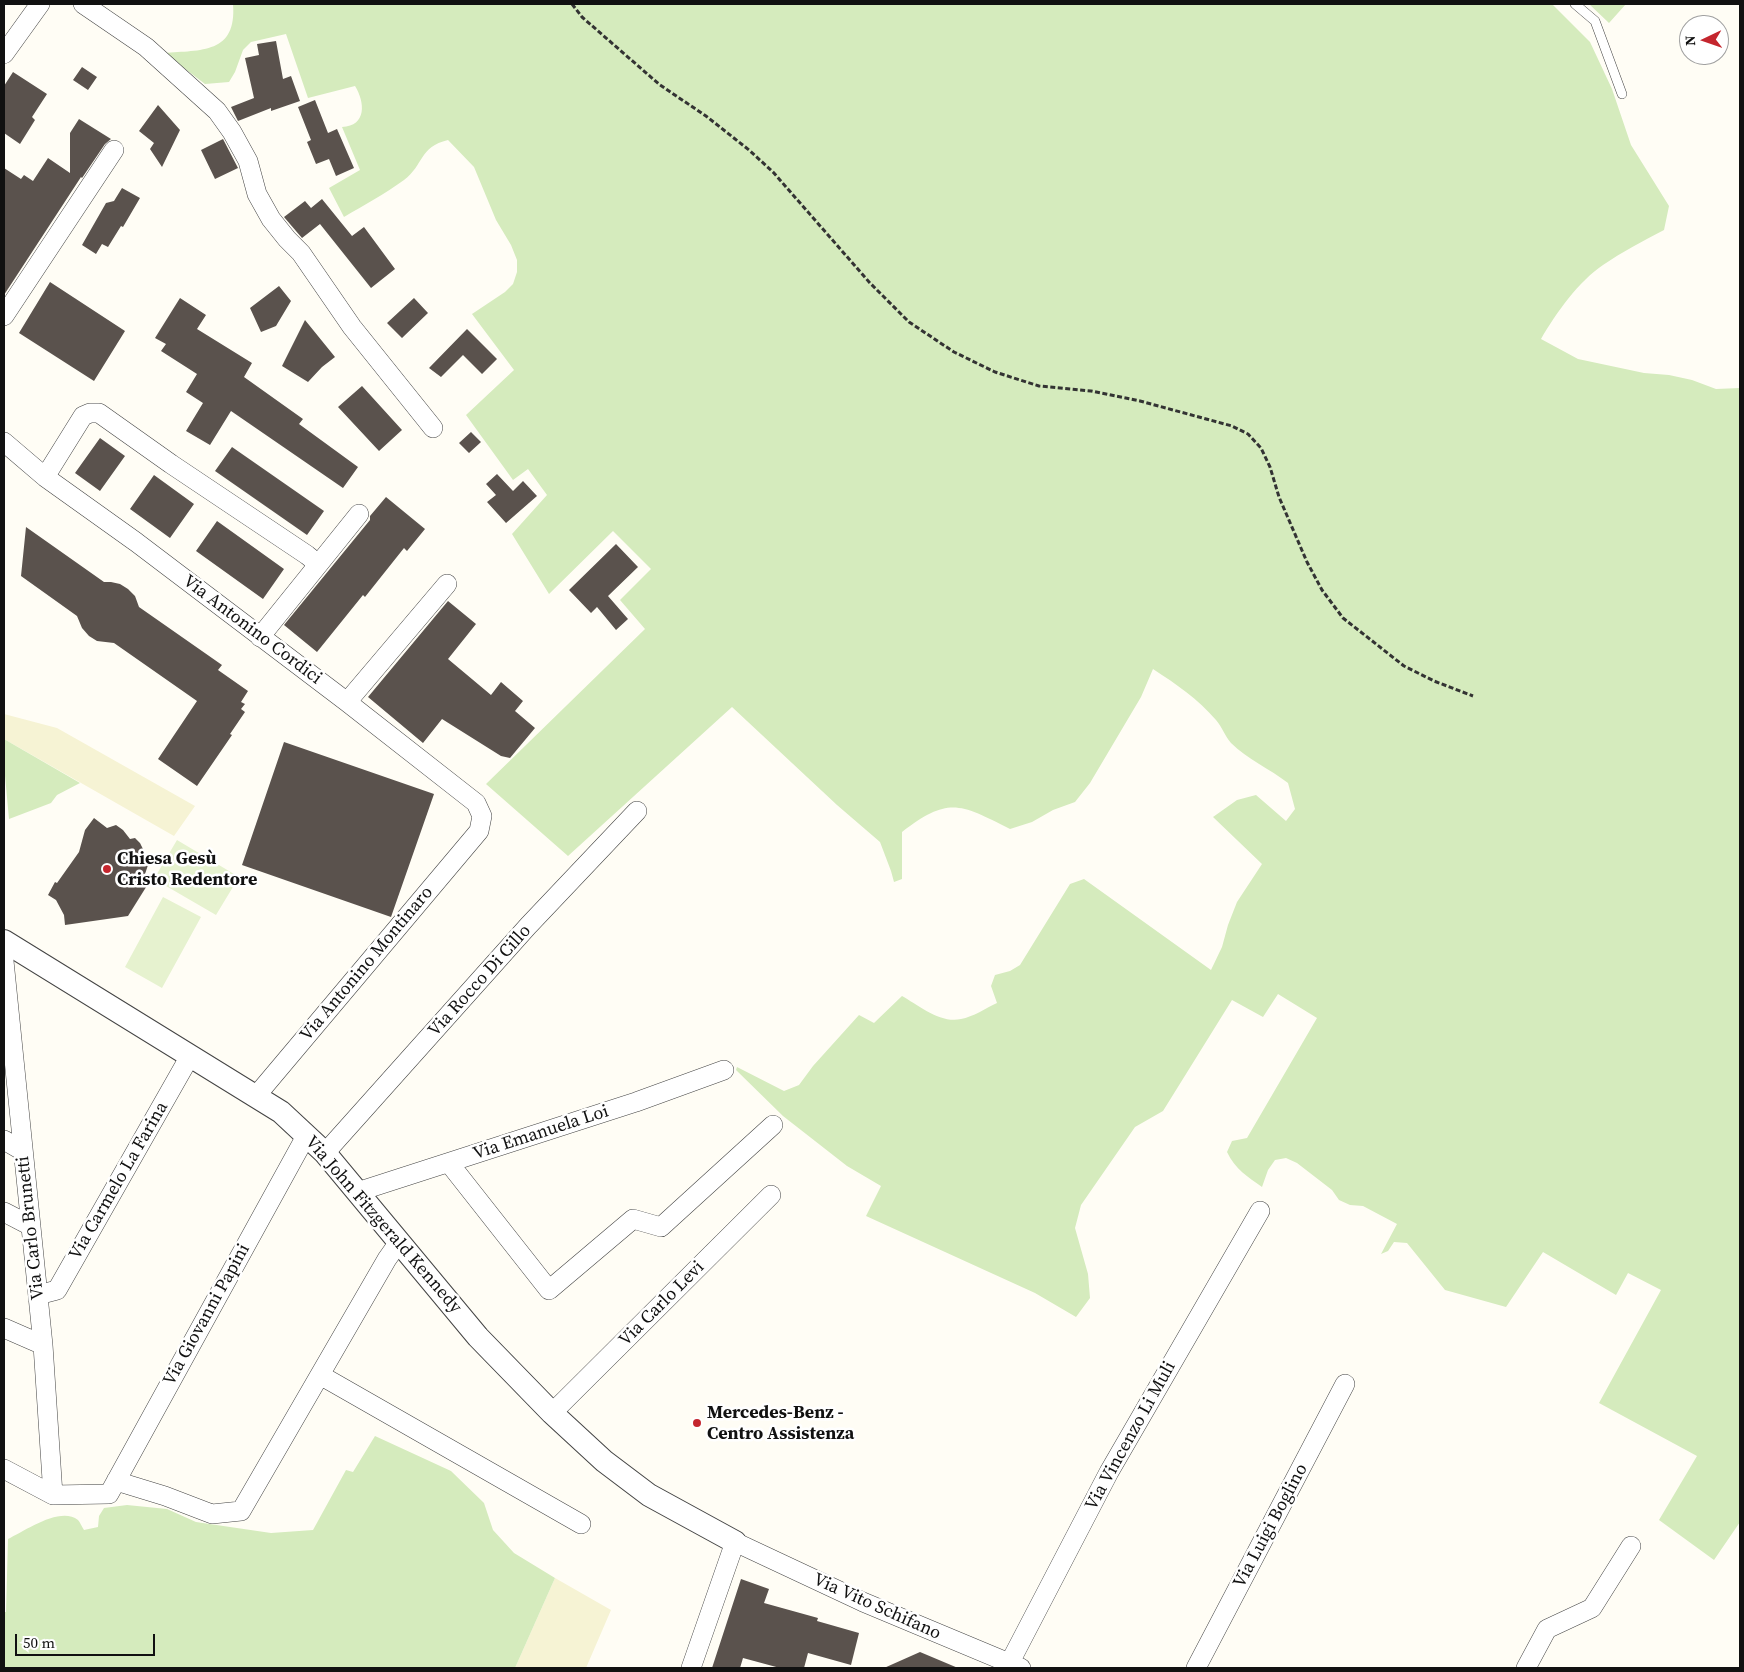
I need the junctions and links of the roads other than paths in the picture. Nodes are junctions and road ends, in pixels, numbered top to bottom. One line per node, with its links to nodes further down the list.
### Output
1 (40, 4): 4 (street)
2 (83, 4): 8 (street)
3 (1575, 4): 5 (lane)
4 (4, 54)
5 (1622, 94)
6 (114, 150): 7 (street)
7 (4, 316)
8 (433, 428)
9 (4, 442): 10 (street, Via Antonino Cordici)
10 (45, 476): 12 (street); 14 (street, Via Antonino Cordici)
11 (359, 514): 12 (street)
12 (318, 564): 14 (street)
13 (447, 584): 15 (street)
14 (260, 637): 15 (street, Via Antonino Cordici)
15 (347, 702): 17 (street, Via Antonino Cordici)
16 (637, 812): 28 (street, Via Rocco Di Cillo)
17 (479, 831): 23 (street, Via Antonino Montinaro)
18 (4, 941): 21 (street, Via John Fitzgerald Kennedy)
19 (4, 961): 20 (street, Via Carlo Brunetti)
20 (8, 1046): 27 (street, Via Carlo Brunetti)
21 (190, 1056): 23 (street, Via John Fitzgerald Kennedy); 36 (street, Via Carmelo La Farina)
22 (724, 1070): 29 (street, Via Emanuela Loi)
23 (256, 1096): 25 (street, Via John Fitzgerald Kennedy)
24 (773, 1126): 29 (street)
25 (306, 1136): 28 (street, Via John Fitzgerald Kennedy); 43 (street, Via Giovanni Papini)
26 (4, 1140): 27 (street)
27 (23, 1151): 34 (street, Via Carlo Brunetti)
28 (325, 1153): 30 (street, Via John Fitzgerald Kennedy)
29 (449, 1162): 30 (street, Via Emanuela Loi)
30 (357, 1192): 35 (street, Via John Fitzgerald Kennedy)
31 (771, 1194): 41 (street, Via Carlo Levi)
32 (1260, 1211): 48 (street, Via Vincenzo Li Muli)
33 (4, 1212): 34 (street)
34 (31, 1226): 36 (street, Via Carlo Brunetti)
35 (399, 1242): 39 (street); 41 (street, Via John Fitzgerald Kennedy)
36 (38, 1295): 38 (street, Via Carlo Brunetti)
37 (4, 1328): 38 (street)
38 (43, 1345): 44 (street, Via Carlo Brunetti)
39 (320, 1375): 43 (street); 45 (street)
40 (1345, 1384): 50 (street, Via Luigi Boglino)
41 (552, 1412): 46 (street, Via John Fitzgerald Kennedy)
42 (4, 1468): 44 (street)
43 (112, 1487): 44 (street)
44 (53, 1495)
45 (581, 1524)
46 (735, 1542): 48 (street, Via Vito Schifano); 49 (street)
47 (1631, 1546): 51 (street)
48 (1015, 1666)
49 (691, 1668)
50 (1196, 1668)
51 (1526, 1668)

